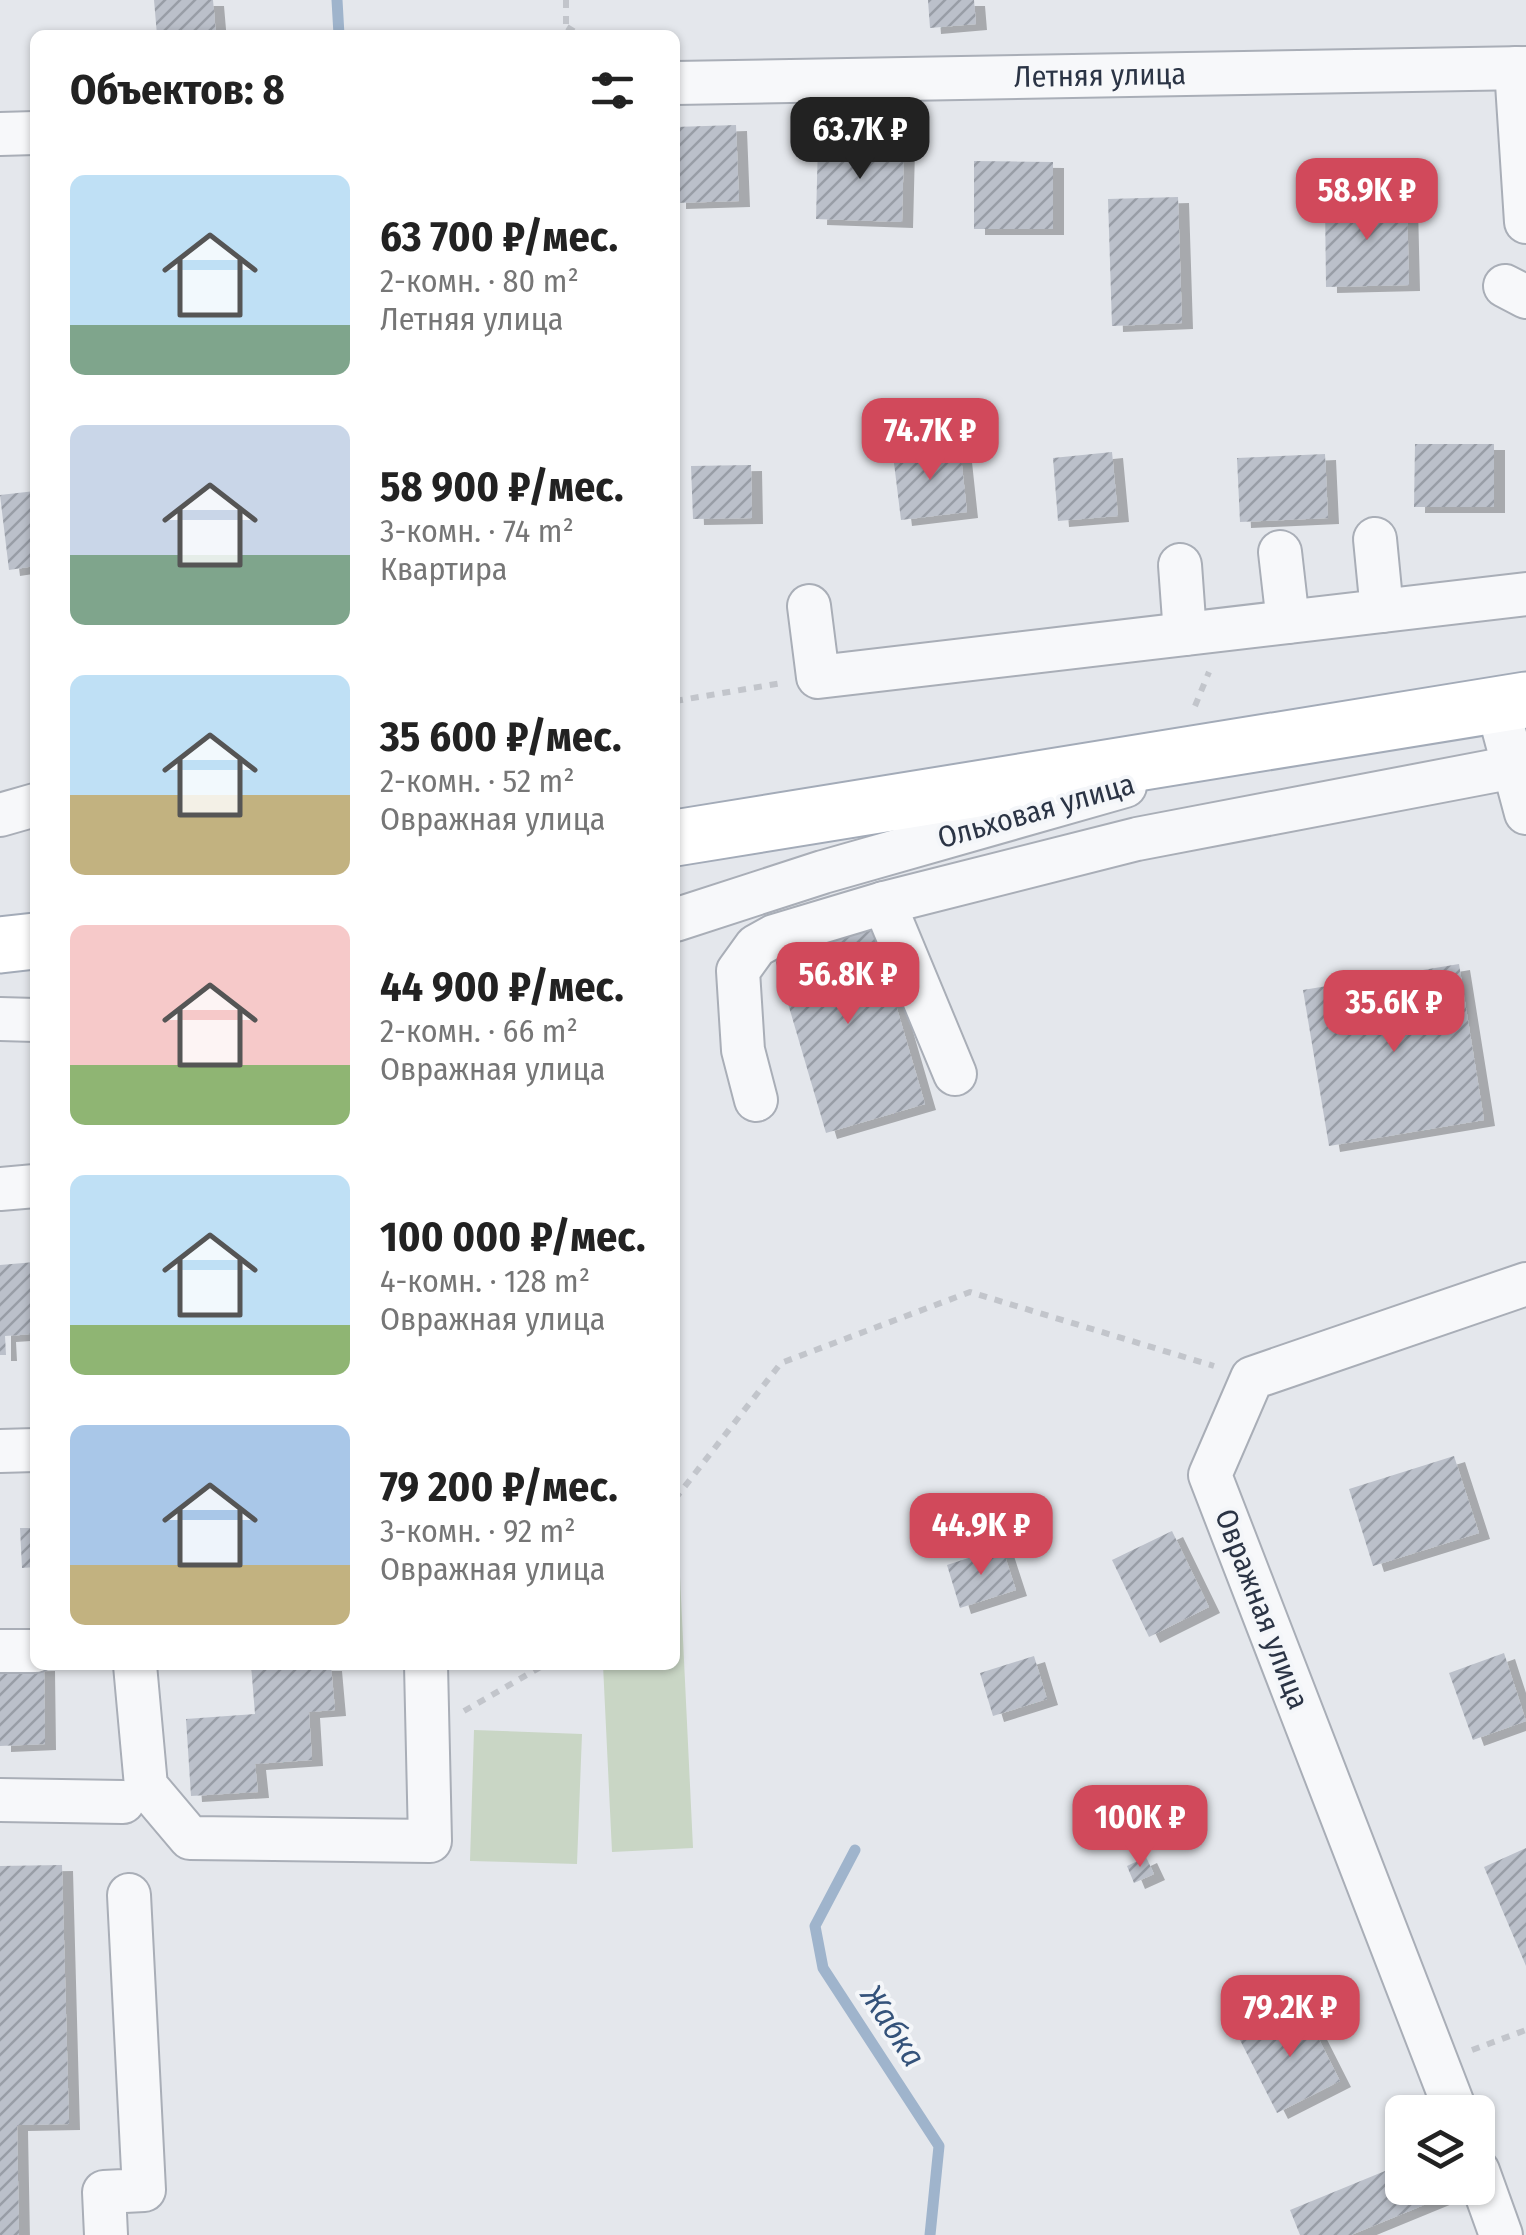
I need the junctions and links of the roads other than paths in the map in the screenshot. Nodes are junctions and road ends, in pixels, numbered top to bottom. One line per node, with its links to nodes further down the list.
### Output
1 (1521, 68): 2 (street, Летняя улица); 5 (street)
2 (680, 83)
3 (30, 133): 4 (street)
4 (0, 134)
5 (1526, 222)
6 (1374, 539): 11 (street)
7 (1280, 552): 12 (street)
8 (1180, 565): 13 (street)
9 (1526, 594): 11 (street)
10 (808, 606): 13 (street)
11 (1382, 612): 12 (street)
12 (1288, 622): 13 (street)
13 (1185, 634)
14 (1512, 702): 15 (main road, Ольховая улица); 16 (street)
15 (1402, 719): 20 (main road, Ольховая улица); 22 (street, Ольховая улица)
16 (1514, 767): 18 (street); 21 (street)
17 (30, 806): 19 (street)
18 (1526, 813)
19 (0, 815)
20 (680, 837)
21 (884, 902): 27 (street); 28 (street)
22 (680, 918)
23 (30, 941): 24 (main road)
24 (0, 946)
25 (0, 1020): 26 (street)
26 (30, 1020)
27 (956, 1074)
28 (756, 1100)
29 (30, 1186): 30 (street)
30 (0, 1189)
31 (1526, 1284): 41 (street, Овражная улица)
32 (0, 1450): 33 (street)
33 (30, 1450)
34 (0, 1651): 35 (street)
35 (30, 1651)
36 (135, 1670): 37 (street)
37 (426, 1670)
38 (0, 1800): 39 (street)
39 (122, 1802)
40 (129, 1895): 43 (street)
41 (1450, 2095)
42 (1490, 2205): 44 (street)
43 (106, 2235)
44 (1501, 2235)

